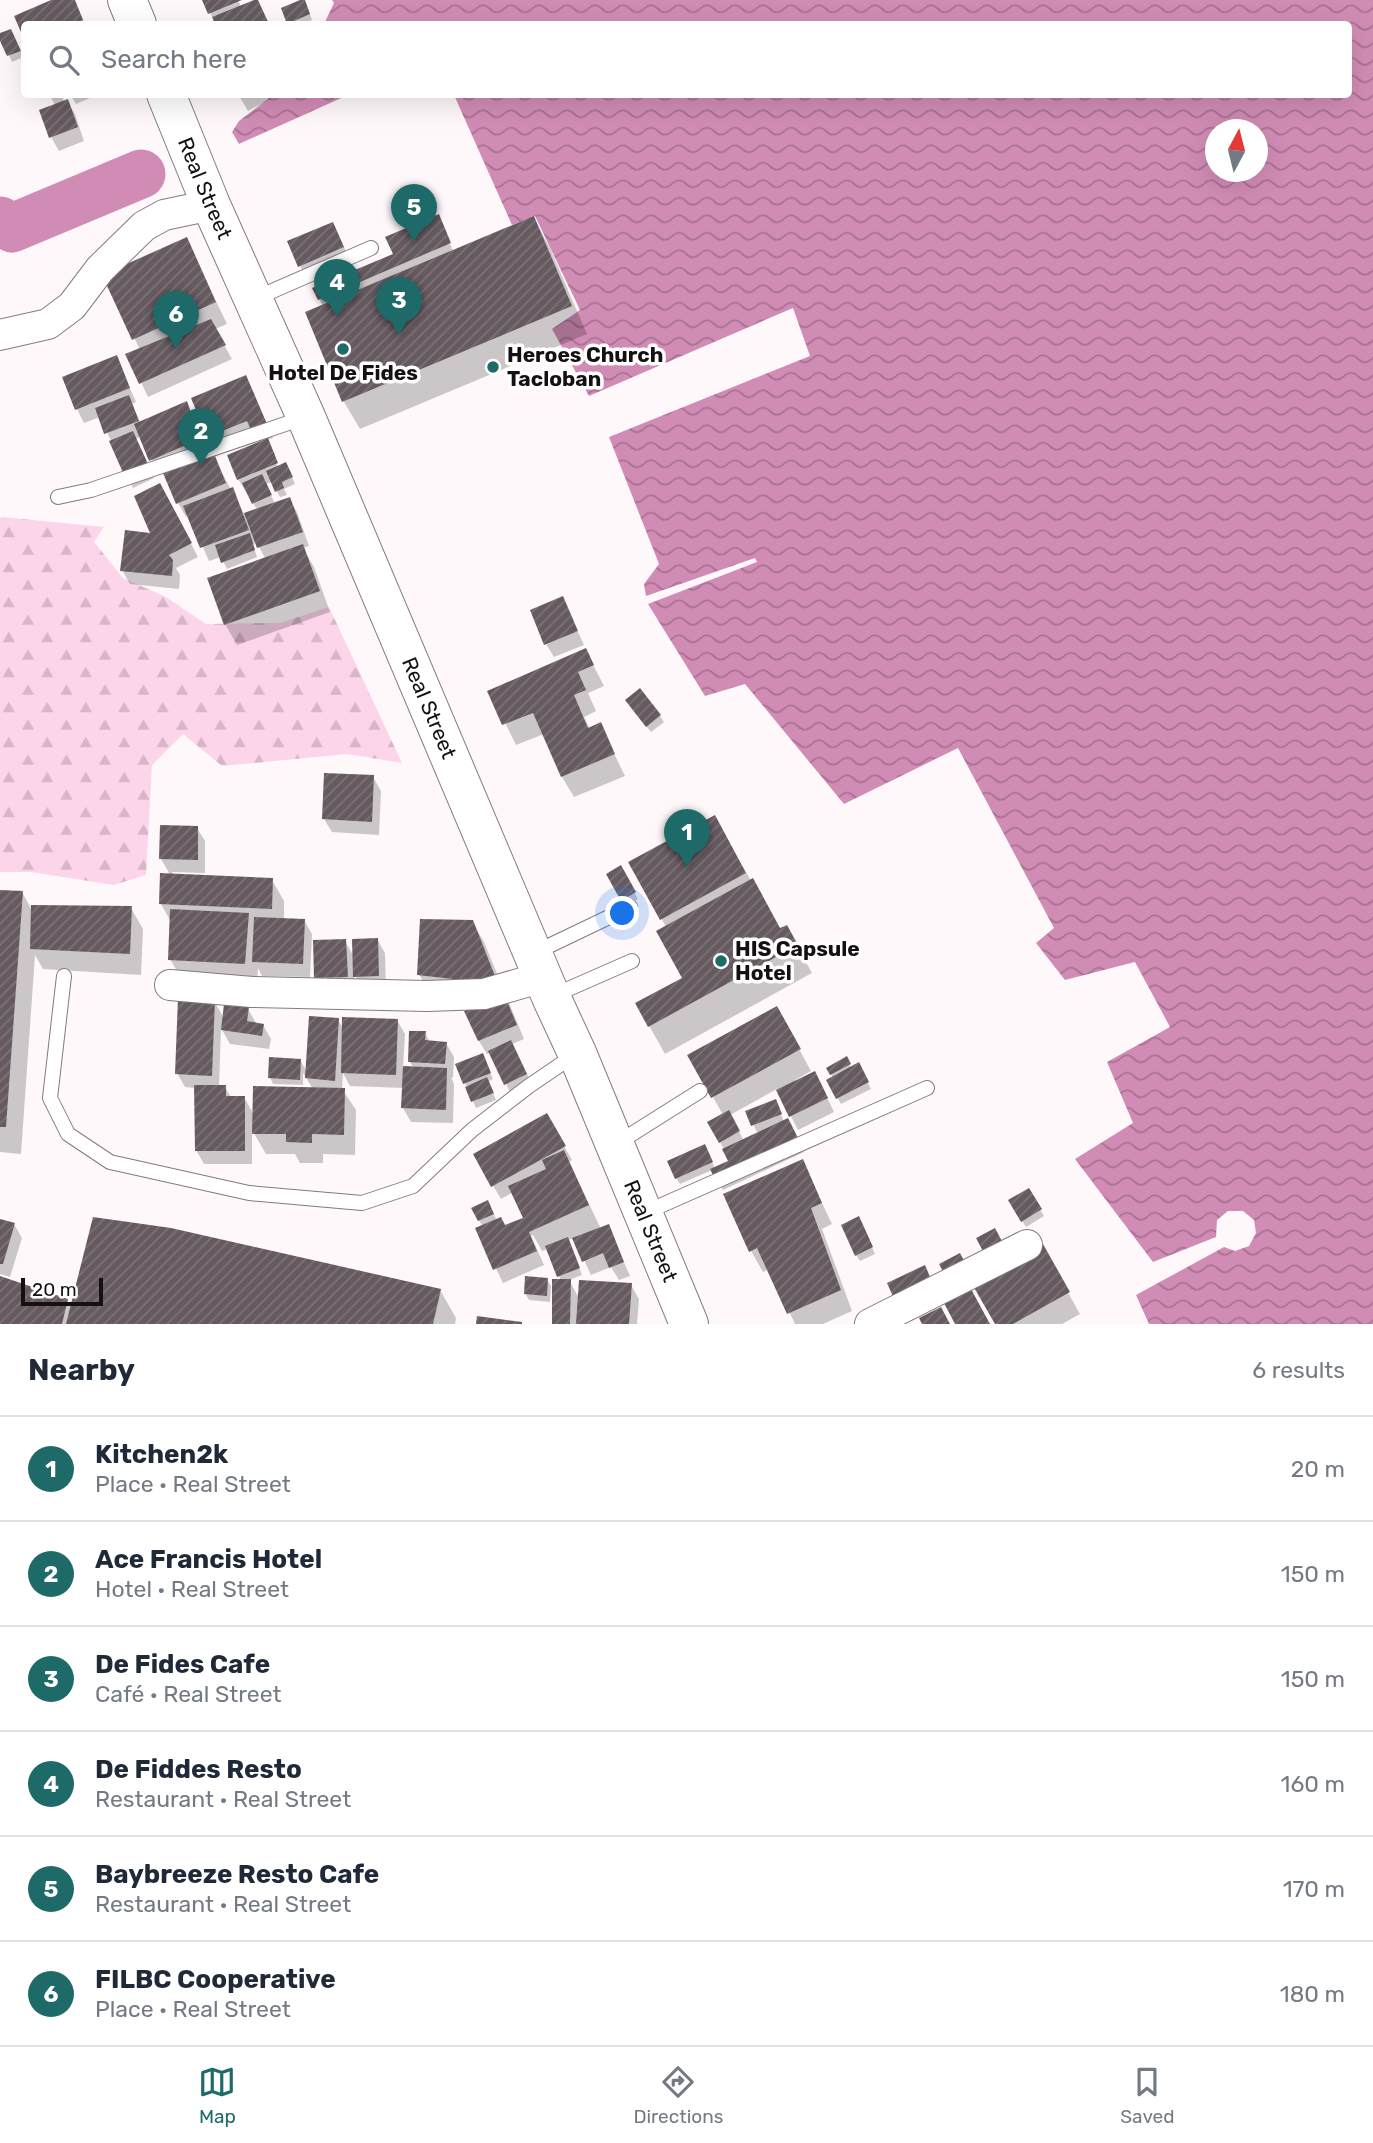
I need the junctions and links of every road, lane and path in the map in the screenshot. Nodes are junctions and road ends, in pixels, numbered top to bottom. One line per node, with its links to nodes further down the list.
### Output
1 (127, 0): 2 (main road)
2 (136, 21)
3 (168, 98): 4 (main road, Real Street)
4 (211, 205): 6 (main road, Real Street); 7 (street)
5 (371, 248): 6 (lane)
6 (253, 299): 8 (main road, Real Street)
7 (0, 335)
8 (306, 417): 9 (lane); 13 (main road, Real Street)
9 (58, 498)
10 (630, 907): 13 (lane)
11 (632, 961): 13 (lane)
12 (64, 976): 15 (lane)
13 (542, 976): 14 (street); 15 (main road, Real Street)
14 (170, 985)
15 (578, 1053): 18 (main road, Real Street)
16 (927, 1088): 19 (lane)
17 (700, 1091): 18 (lane)
18 (614, 1145): 19 (main road, Real Street)
19 (643, 1214): 21 (main road, Real Street)
20 (1027, 1245): 22 (street)
21 (689, 1324)
22 (870, 1324)

